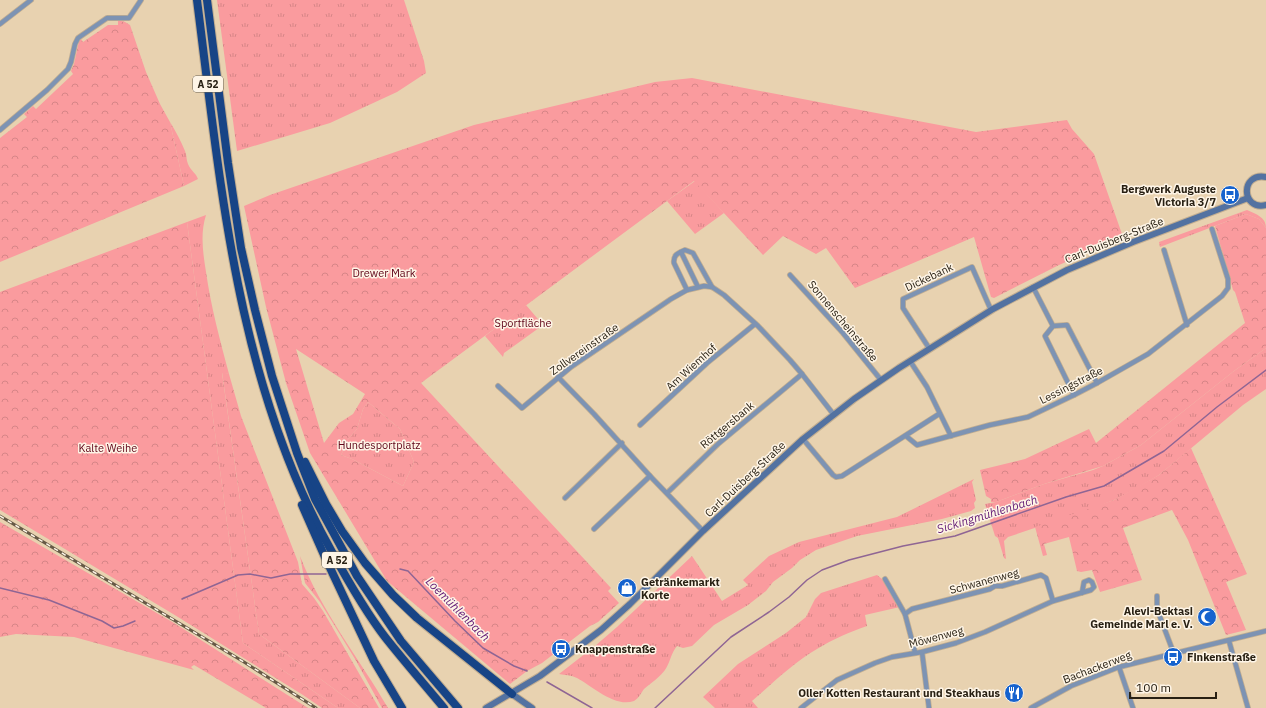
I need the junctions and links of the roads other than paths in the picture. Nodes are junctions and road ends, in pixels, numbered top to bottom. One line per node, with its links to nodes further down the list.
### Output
1 (31, 0): 5 (street)
2 (141, 0): 6 (street)
3 (197, 0): 29 (highway, A 52)
4 (207, 0): 38 (highway, A 52)
5 (0, 24)
6 (0, 130)
7 (1266, 178): 8 (main road)
8 (1248, 198): 9 (main road); 16 (main road, Carl-Duisberg-Straße)
9 (1266, 205)
10 (1212, 229): 20 (street, Lessingstraße)
11 (1164, 250): 20 (street)
12 (682, 252): 14 (street); 15 (street); 17 (street)
13 (790, 275): 26 (street, Sonnenscheinstraße)
14 (698, 287): 15 (street, Zollvereinstraße); 17 (street, Zollvereinstraße)
15 (712, 287): 19 (street)
16 (1034, 287): 18 (main road, Carl-Duisberg-Straße); 21 (street)
17 (687, 290): 25 (street, Zollvereinstraße)
18 (991, 310): 22 (main road, Carl-Duisberg-Straße); 22 (street, Dickebank)
19 (755, 324): 24 (street); 33 (street, Am Wiemhof)
20 (1187, 325): 27 (street, Lessingstraße)
21 (1053, 326): 27 (street); 30 (street)
22 (929, 348): 23 (main road, Carl-Duisberg-Straße)
23 (910, 361): 26 (main road, Carl-Duisberg-Straße); 31 (street)
24 (802, 374): 32 (street); 40 (street, Röttgersbank)
25 (558, 377): 28 (street, Zollvereinstraße); 37 (street)
26 (881, 380): 32 (main road, Carl-Duisberg-Straße)
27 (1097, 383): 30 (street, Lessingstraße)
28 (498, 386)
29 (266, 393): 57 (highway); 58 (highway, A 52)
30 (1074, 395): 35 (street, Lessingstraße)
31 (939, 414): 34 (street); 35 (street)
32 (834, 415): 36 (main road, Carl-Duisberg-Straße)
33 (640, 425)
34 (906, 436): 35 (street, Lessingstraße); 36 (street)
35 (951, 436)
36 (803, 439): 43 (main road, Carl-Duisberg-Straße)
37 (622, 443): 39 (street); 41 (street)
38 (297, 453): 55 (highway); 56 (highway, A 52)
39 (650, 476): 40 (street); 42 (street)
40 (667, 493): 43 (street)
41 (565, 498)
42 (594, 529)
43 (704, 531): 55 (main road, Carl-Duisberg-Straße)
44 (885, 578): 48 (street)
45 (1082, 593): 47 (street, Möwenweg)
46 (1157, 596): 53 (street)
47 (1053, 601): 48 (street, Schwanenweg); 52 (street, Möwenweg)
48 (905, 614): 51 (street)
49 (1266, 631): 50 (street, Bachackerweg)
50 (1229, 641): 53 (street, Bachackerweg); 65 (street)
51 (915, 652): 52 (street, Möwenweg); 61 (street, Möwenweg)
52 (922, 652): 62 (street)
53 (1174, 654): 54 (street, Bachackerweg)
54 (1120, 667): 63 (street, Bachackerweg); 64 (street)
55 (512, 694): 59 (main road, Carl-Duisberg-Straße); 60 (main road)
56 (456, 706)
57 (401, 707)
58 (444, 708)
59 (486, 708)
60 (532, 708)
61 (801, 708)
62 (929, 708)
63 (1030, 708)
64 (1133, 708)
65 (1248, 708)

